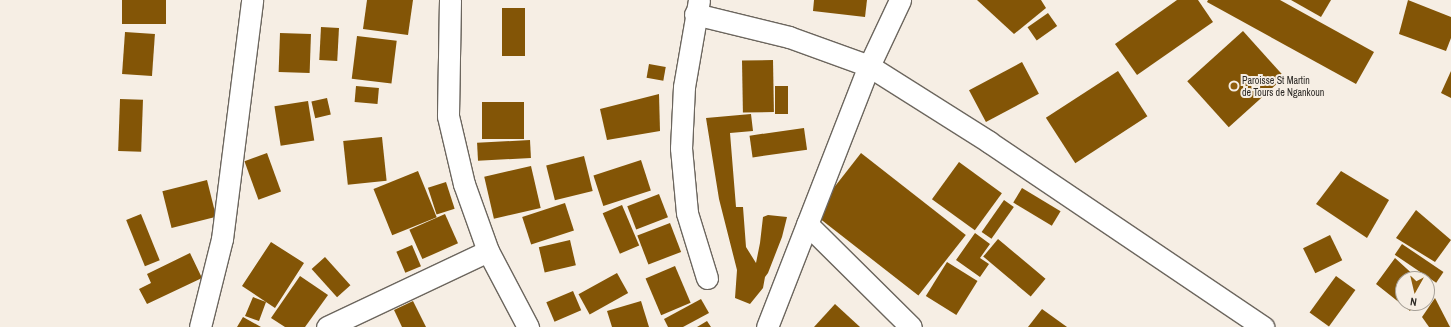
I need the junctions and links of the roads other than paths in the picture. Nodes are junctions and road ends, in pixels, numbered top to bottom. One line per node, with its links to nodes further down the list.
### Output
1 (252, 0): 9 (street)
2 (450, 0): 7 (street)
3 (900, 0): 5 (street)
4 (697, 7): 5 (street); 8 (street)
5 (869, 66): 6 (street); 14 (street)
6 (807, 224): 12 (street); 13 (street)
7 (488, 251): 10 (street); 11 (street)
8 (707, 278)
9 (200, 327)
10 (327, 327)
11 (528, 327)
12 (767, 327)
13 (911, 327)
14 (1263, 327)

